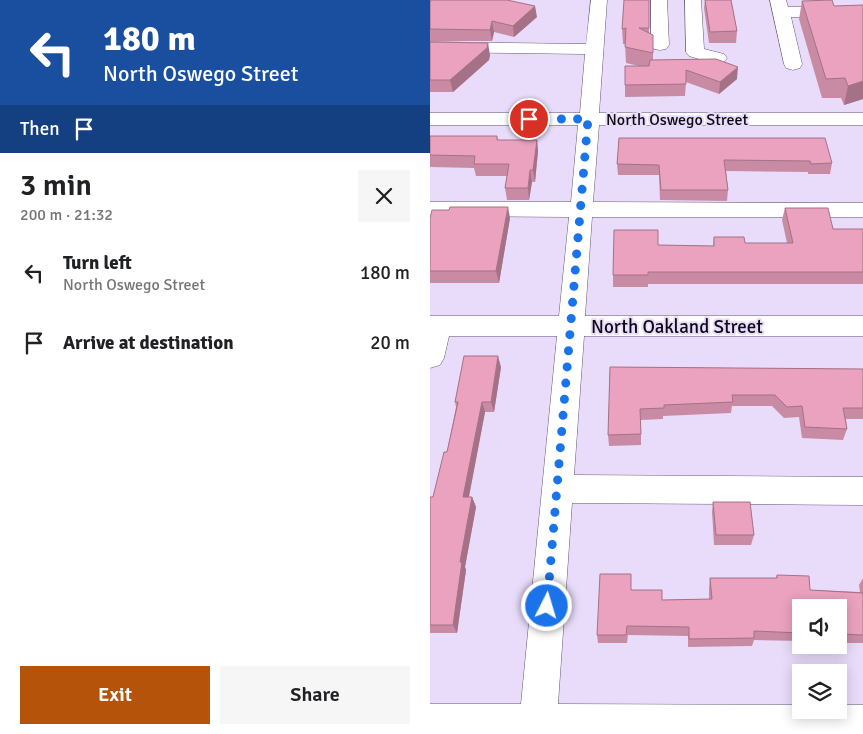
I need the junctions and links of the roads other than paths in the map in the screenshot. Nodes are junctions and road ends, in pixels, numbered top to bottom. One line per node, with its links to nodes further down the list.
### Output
1 (599, 0): 8 (street)
2 (659, 0): 6 (street)
3 (693, 0): 9 (street)
4 (779, 6): 5 (street); 10 (street)
5 (863, 12)
6 (660, 46)
7 (430, 48): 8 (street)
8 (594, 48): 13 (street)
9 (718, 58)
10 (793, 64)
11 (863, 118): 13 (street, North Oswego Street)
12 (430, 119): 13 (street, North Oswego Street)
13 (588, 119): 15 (street)
14 (430, 209): 15 (street)
15 (580, 209): 16 (street); 18 (street)
16 (863, 210)
17 (434, 326): 18 (street, North Oakland Street); 20 (street)
18 (571, 326): 19 (street, North Oakland Street); 21 (street)
19 (863, 326)
20 (430, 358)
21 (557, 490): 22 (street); 25 (street)
22 (863, 492)
23 (430, 723): 25 (street)
24 (863, 724): 25 (street)
25 (537, 728)

